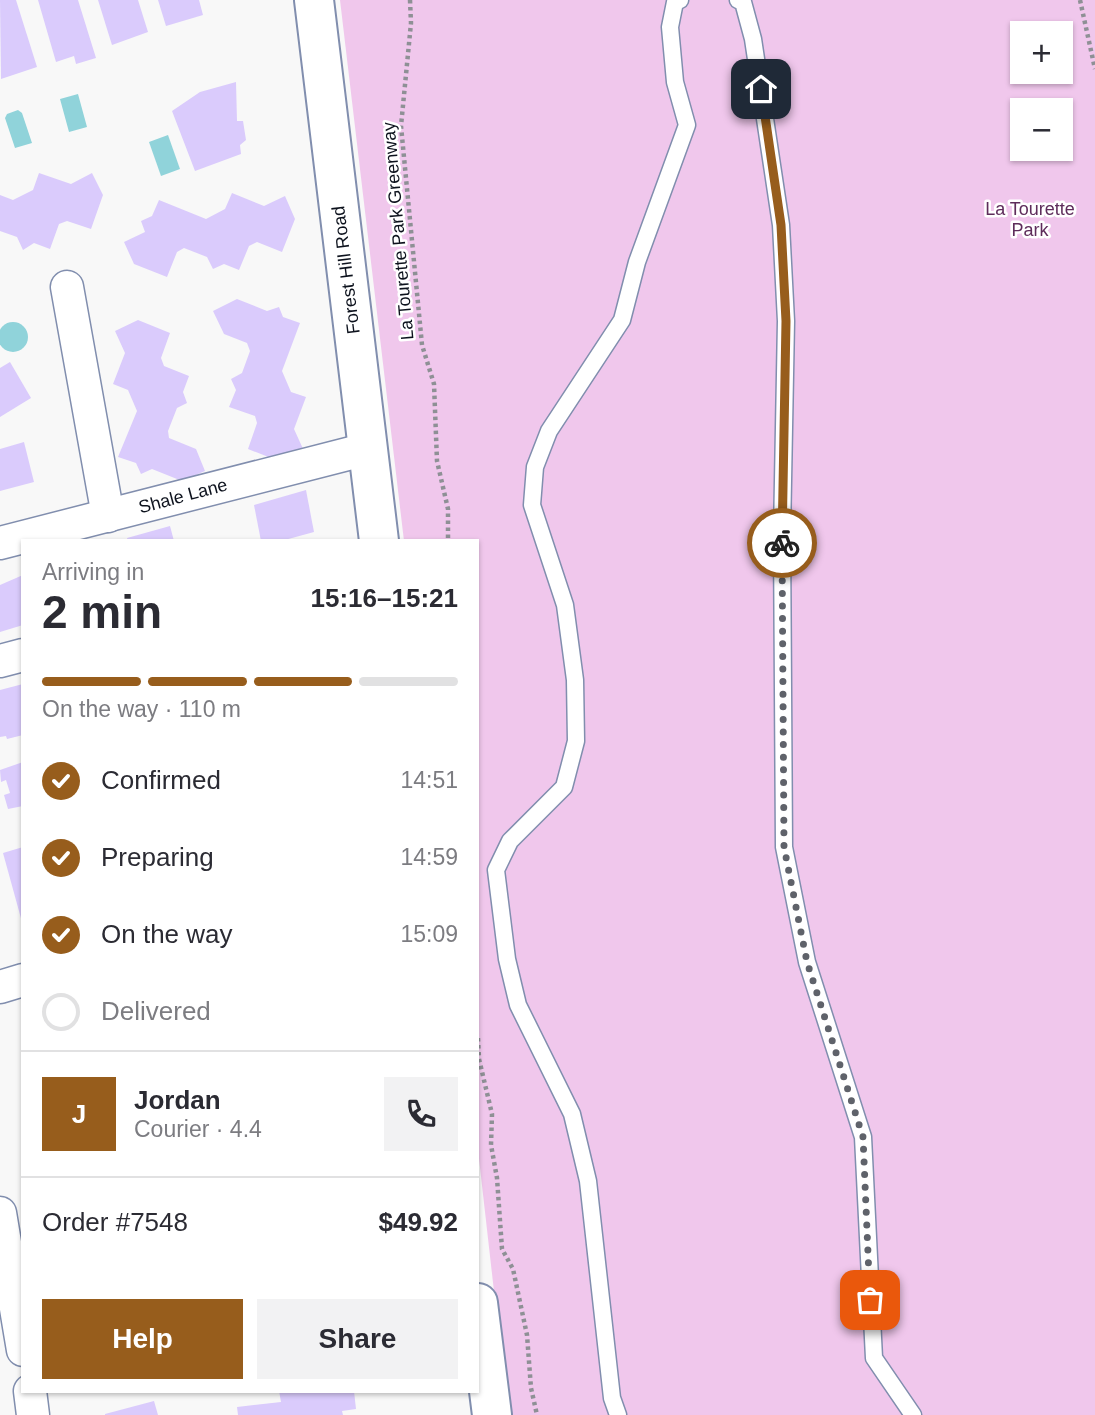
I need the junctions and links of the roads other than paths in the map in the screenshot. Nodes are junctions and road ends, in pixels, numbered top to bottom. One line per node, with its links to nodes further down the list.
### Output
1 (314, 0): 5 (street, Forest Hill Road)
2 (680, 0): 19 (lane)
3 (738, 0): 20 (lane)
4 (67, 287): 6 (street)
5 (367, 449): 6 (street, Shale Lane); 7 (street, Forest Hill Road)
6 (108, 516): 8 (street, Shale Lane)
7 (379, 539)
8 (0, 543)
9 (21, 656): 10 (street)
10 (0, 661)
11 (21, 982): 12 (street)
12 (0, 987)
13 (0, 1213): 15 (street)
14 (479, 1311): 18 (street)
15 (21, 1338)
16 (30, 1393): 17 (street)
17 (33, 1415)
18 (492, 1415)
19 (618, 1415)
20 (913, 1415)

